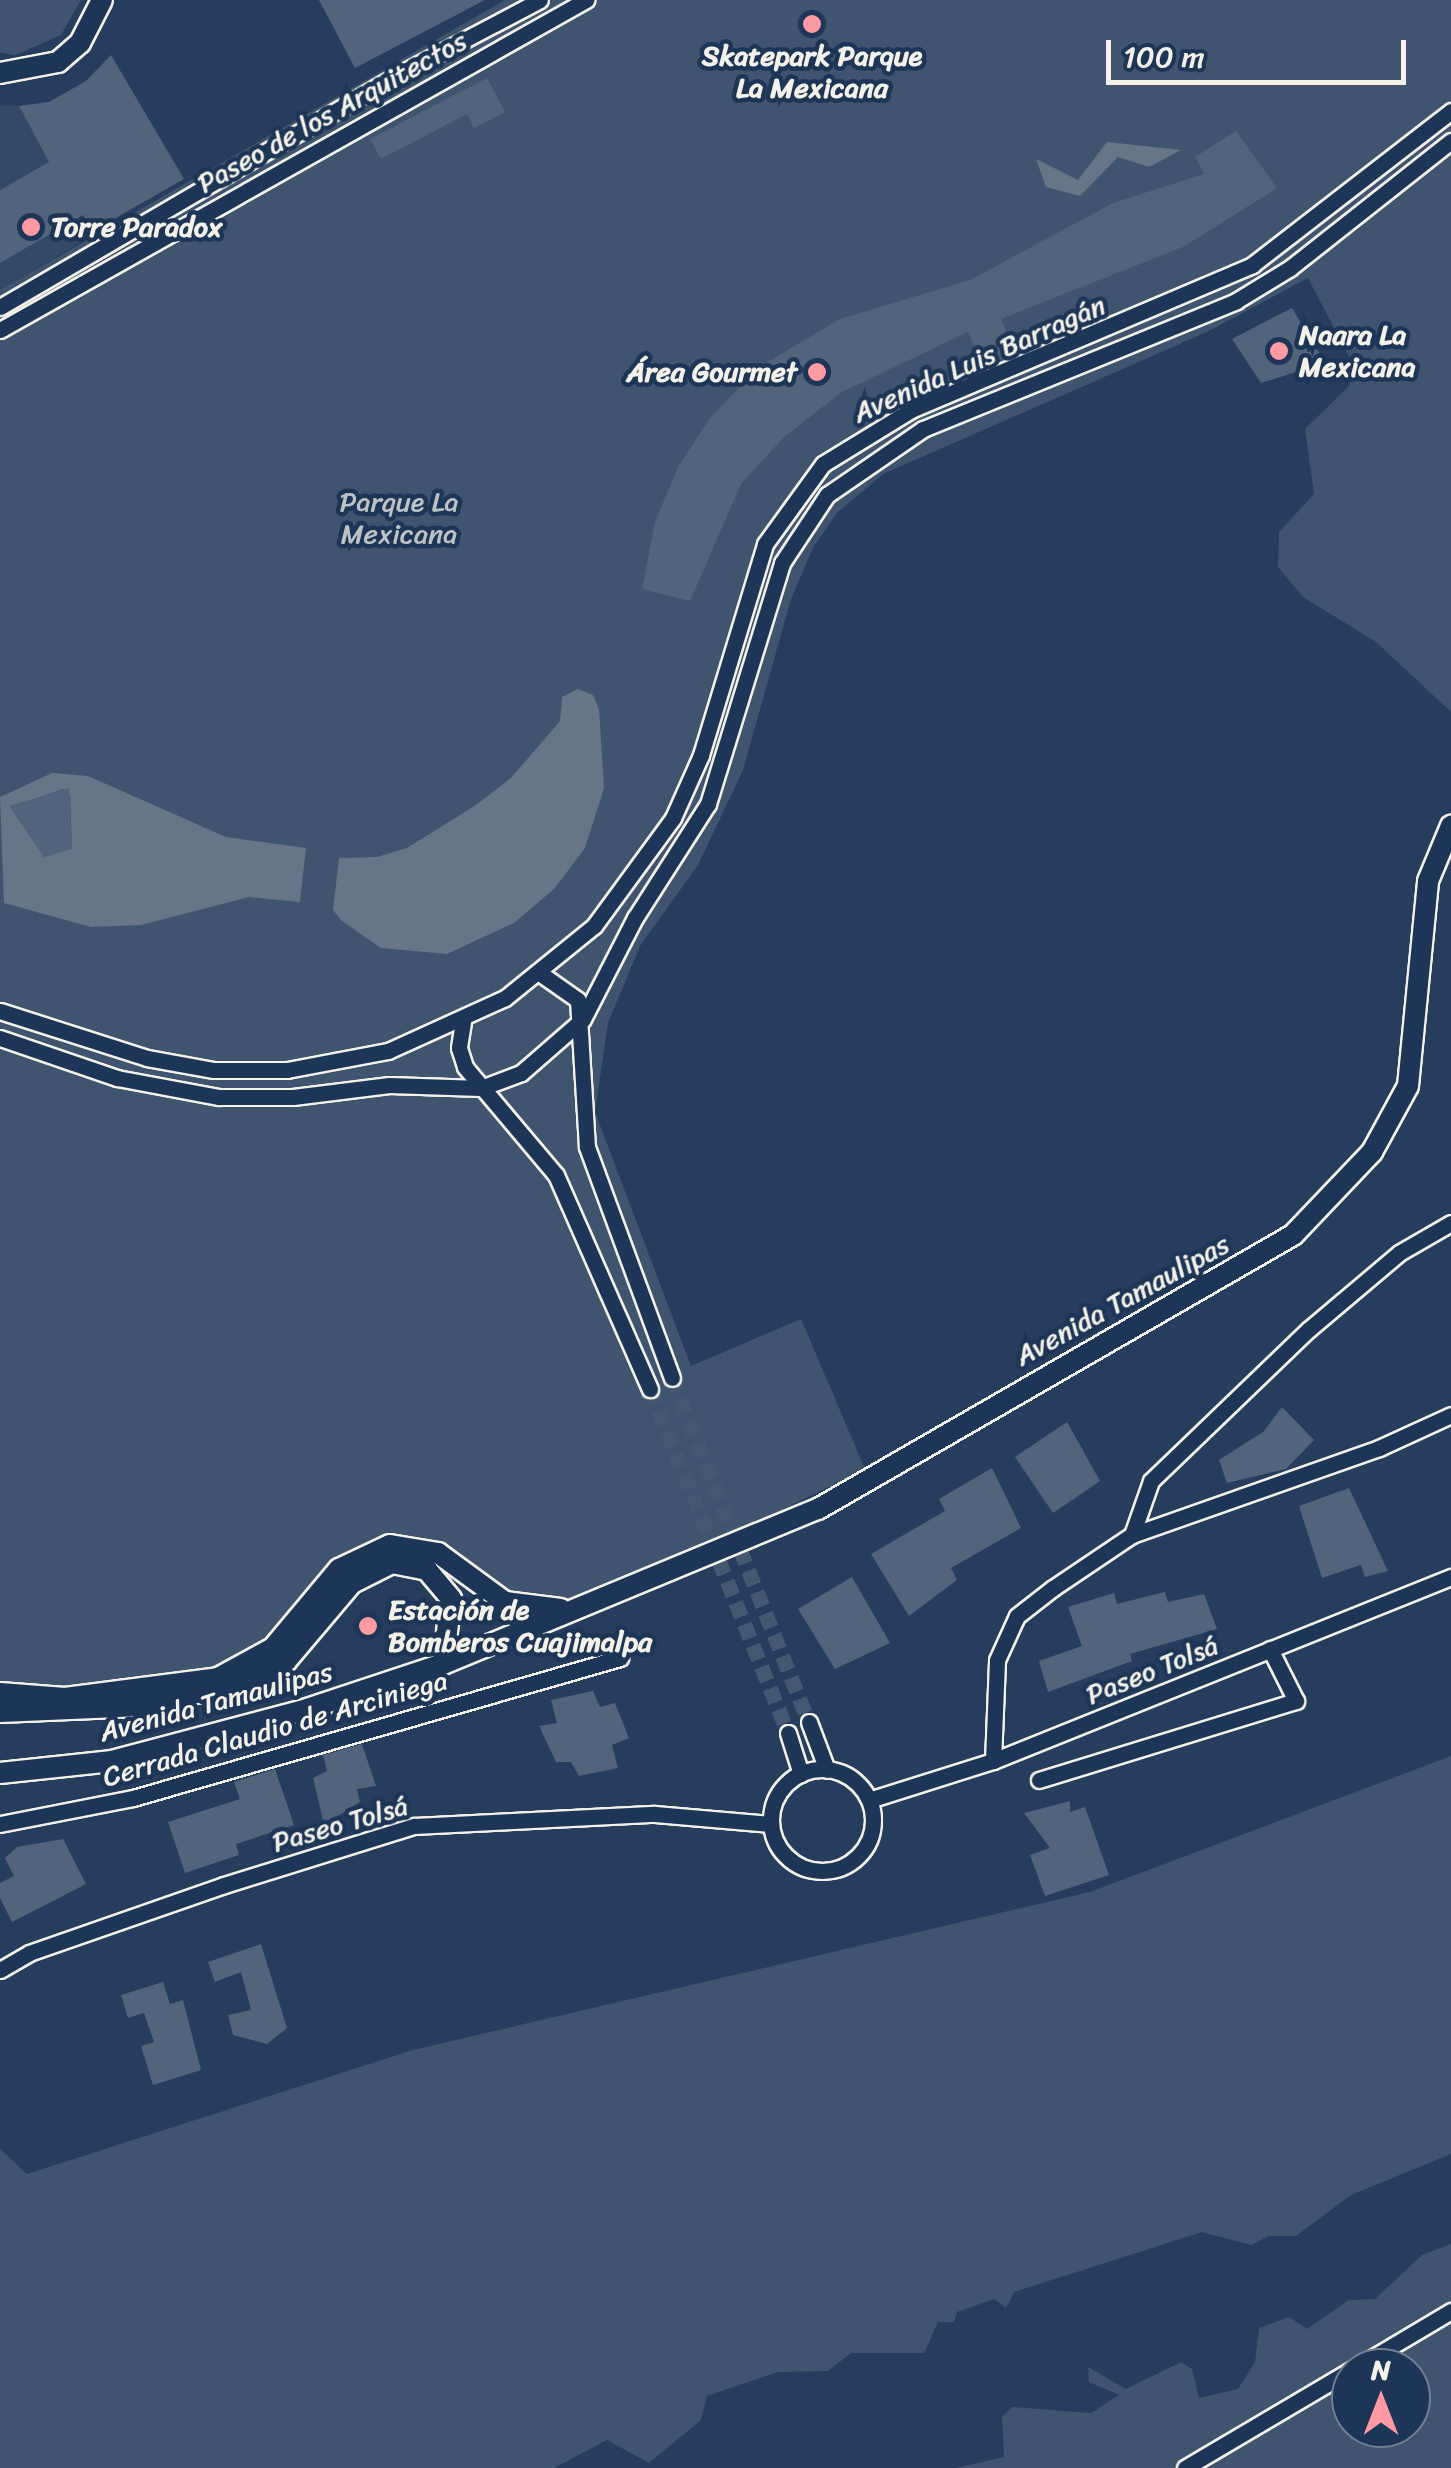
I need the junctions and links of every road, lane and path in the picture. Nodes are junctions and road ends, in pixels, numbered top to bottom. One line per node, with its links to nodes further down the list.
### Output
1 (102, 0): 4 (street)
2 (540, 0): 5 (street, Paseo de los Arquitectos)
3 (586, 0): 6 (street, Paseo de los Arquitectos)
4 (0, 73)
5 (392, 78): 6 (street); 9 (street, Paseo de los Arquitectos)
6 (402, 100): 10 (street, Paseo de los Arquitectos)
7 (1451, 111): 11 (street, Avenida Luis Barragán)
8 (1451, 141): 12 (street, Avenida Luis Barragán)
9 (0, 307)
10 (0, 330)
11 (810, 478): 12 (street); 14 (street, Avenida Luis Barragán)
12 (827, 494): 16 (street, Avenida Luis Barragán)
13 (1451, 826): 26 (street, Avenida Tamaulipas)
14 (541, 974): 16 (street); 17 (street, Avenida Luis Barragán)
15 (0, 1011): 17 (street, Avenida Luis Barragán)
16 (583, 1020): 19 (street, Avenida Luis Barragán); 21 (street, Avenida Luis Barragán)
17 (463, 1022): 19 (street)
18 (0, 1038): 19 (street, Avenida Luis Barragán)
19 (481, 1088): 22 (street)
20 (1451, 1223): 24 (street)
21 (672, 1378)
22 (650, 1389)
23 (1451, 1415): 24 (street)
24 (1132, 1535): 34 (street)
25 (1451, 1577): 27 (street, Paseo Tolsá)
26 (568, 1609): 29 (street, Avenida Tamaulipas); 30 (street, Avenida Tamaulipas)
27 (1270, 1649): 34 (street, Paseo Tolsá); 38 (street)
28 (620, 1658): 40 (street, Cerrada Claudio de Arciniega)
29 (443, 1664): 31 (street, Avenida Tamaulipas); 36 (street, Avenida Tamaulipas)
30 (0, 1694)
31 (0, 1712)
32 (809, 1722): 35 (street)
33 (788, 1733): 37 (street)
34 (993, 1760): 39 (street, Paseo Tolsá)
35 (827, 1770): 37 (street); 39 (street)
36 (0, 1773)
37 (801, 1774): 41 (street)
38 (1038, 1780)
39 (869, 1800): 41 (street)
40 (0, 1824)
41 (771, 1824): 42 (street, Paseo Tolsá)
42 (0, 1970)
43 (1451, 2311): 44 (street)
44 (1388, 2348)
45 (1331, 2382): 46 (street)
46 (1185, 2468)

